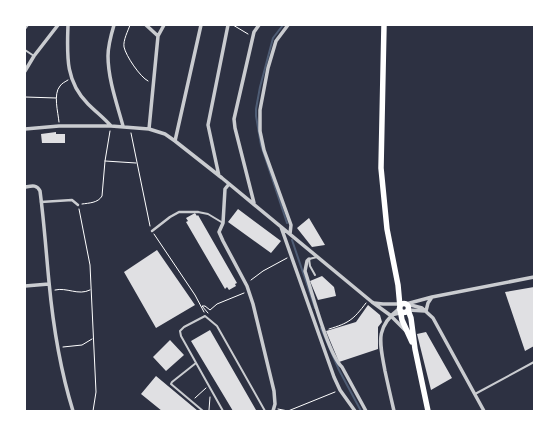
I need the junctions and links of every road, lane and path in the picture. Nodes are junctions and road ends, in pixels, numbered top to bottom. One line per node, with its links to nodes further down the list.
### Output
1 (28, 25): 14 (lane)
2 (58, 25): 18 (street)
3 (68, 25): 20 (street)
4 (114, 25): 26 (street)
5 (130, 25): 21 (path)
6 (146, 25): 16 (street)
7 (164, 25): 16 (street)
8 (200, 25): 29 (street)
9 (228, 25): 32 (street)
10 (233, 25): 15 (path)
11 (259, 25): 15 (street)
12 (288, 25): 42 (street)
13 (384, 25): 56 (main road)
14 (25, 29)
15 (254, 32): 36 (street)
16 (158, 36): 21 (street)
17 (25, 50): 18 (lane)
18 (34, 56): 19 (street)
19 (25, 72)
20 (71, 79): 23 (path); 25 (street)
21 (154, 84): 28 (street)
22 (25, 98): 23 (path)
23 (56, 98): 24 (path)
24 (59, 126): 25 (street); 27 (street)
25 (111, 126): 26 (street); 30 (path)
26 (123, 126): 28 (street)
27 (25, 129)
28 (149, 129): 29 (street)
29 (175, 141): 32 (street)
30 (105, 161): 31 (path); 37 (path)
31 (136, 163)
32 (219, 176): 33 (street)
33 (229, 184): 36 (street); 39 (street)
34 (25, 187): 35 (street)
35 (41, 202): 37 (street); 48 (street)
36 (254, 204): 40 (street)
37 (78, 205): 51 (path)
38 (198, 212): 39 (lane); 41 (street)
39 (223, 223): 50 (street)
40 (280, 226): 42 (street); 43 (street)
41 (152, 231)
42 (290, 234): 44 (street)
43 (289, 250): 50 (path); 68 (street)
44 (318, 257): 45 (lane); 55 (street)
45 (309, 259): 46 (lane); 60 (street)
46 (315, 276)
47 (534, 277): 53 (street)
48 (49, 284): 49 (street); 52 (street)
49 (25, 286)
50 (247, 286): 58 (path); 72 (street)
51 (91, 290): 52 (path); 62 (path)
52 (50, 291): 63 (street)
53 (432, 297): 56 (street); 57 (street)
54 (367, 301): 60 (path)
55 (372, 302): 56 (street); 59 (street)
56 (403, 307): 57 (street); 59 (street); 61 (main road); 64 (main road)
57 (426, 311): 70 (street)
58 (209, 313)
59 (390, 315): 61 (street); 81 (street)
60 (324, 330): 80 (street)
61 (407, 331): 64 (main road)
62 (93, 338): 63 (path); 75 (path)
63 (59, 348): 74 (street)
64 (415, 349): 82 (main road)
65 (196, 362): 76 (lane); 77 (lane); 78 (lane)
66 (534, 362): 70 (lane)
67 (207, 388): 71 (path)
68 (340, 390): 72 (path); 79 (street)
69 (210, 394): 73 (path)
70 (475, 394): 83 (street)
71 (194, 398)
72 (273, 409)
73 (209, 410)
74 (73, 411)
75 (93, 411)
76 (203, 411)
77 (224, 411)
78 (265, 411)
79 (355, 411)
80 (366, 411)
81 (394, 411)
82 (428, 411)
83 (484, 411)

